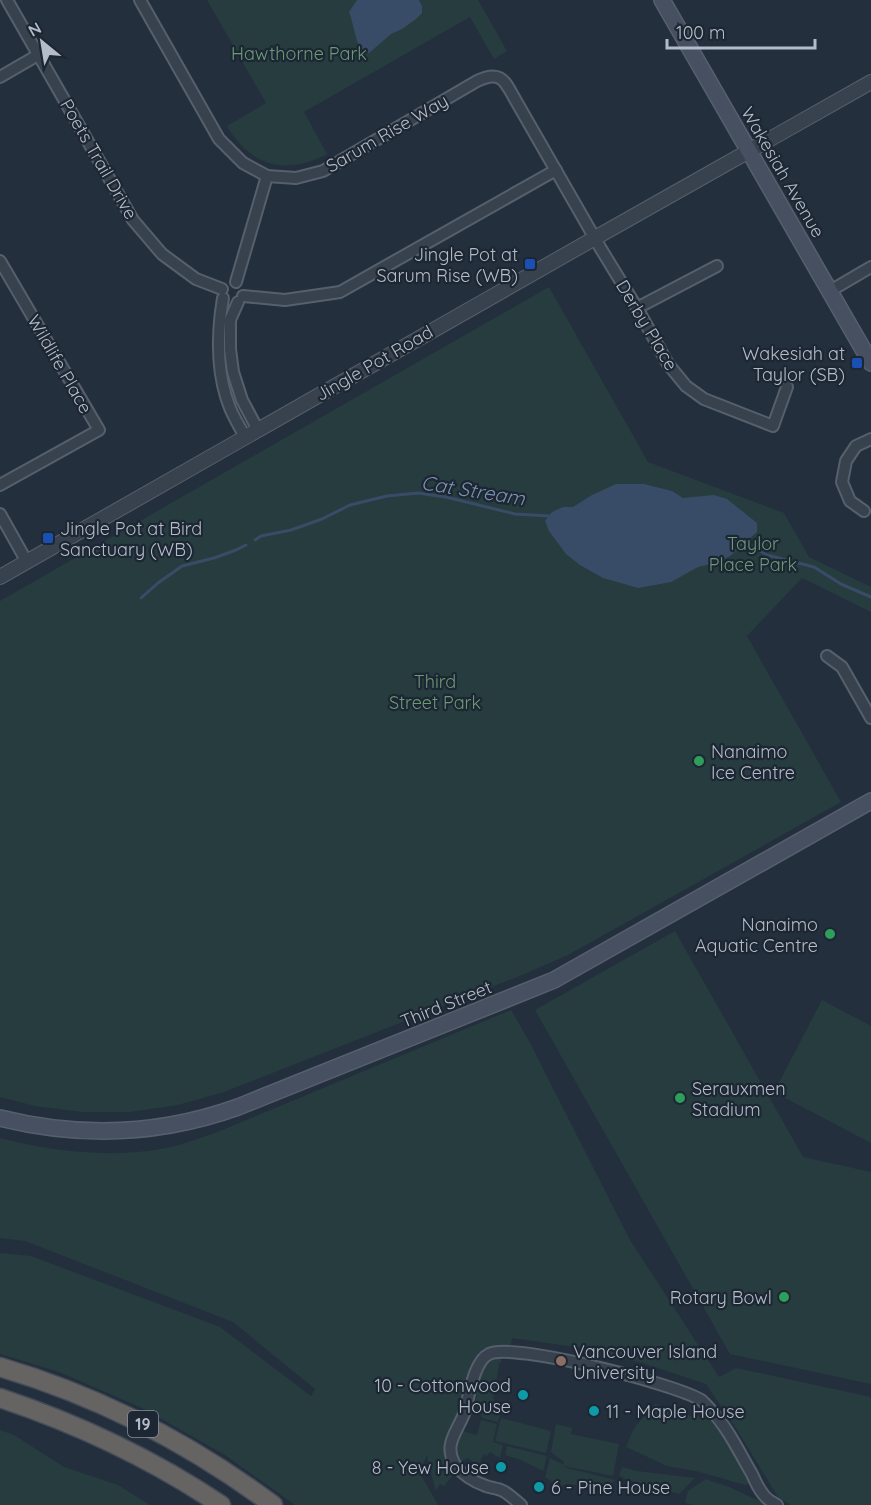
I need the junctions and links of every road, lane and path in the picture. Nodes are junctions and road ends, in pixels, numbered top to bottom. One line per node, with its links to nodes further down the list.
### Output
1 (7, 0): 4 (street, Poets Trail Drive)
2 (140, 0): 9 (street, Sarum Rise Way)
3 (662, 0): 7 (main road, Wakesiah Avenue)
4 (38, 55): 5 (street); 16 (street, Poets Trail Drive)
5 (0, 76)
6 (871, 82): 7 (street, Jingle Pot Road)
7 (749, 151): 10 (street, Jingle Pot Road); 15 (main road, Wakesiah Avenue)
8 (556, 170): 9 (street, Sarum Rise Way); 10 (street, Sarum Rise Way); 17 (street)
9 (267, 176): 14 (street)
10 (595, 238): 18 (street, Derby Place); 21 (street, Jingle Pot Road)
11 (0, 261): 23 (street, Wildlife Place)
12 (717, 266): 18 (street)
13 (871, 267): 15 (street)
14 (236, 282): 16 (street); 17 (street)
15 (830, 291): 19 (main road, Wakesiah Avenue)
16 (222, 294): 17 (street); 21 (street)
17 (240, 299): 21 (street)
18 (637, 308): 20 (street, Derby Place)
19 (871, 363)
20 (787, 387)
21 (251, 433): 26 (street, Jingle Pot Road)
22 (871, 439): 24 (street)
23 (0, 485)
24 (864, 511)
25 (0, 514): 26 (street)
26 (27, 562): 27 (street, Jingle Pot Road)
27 (0, 577)
28 (827, 656): 29 (street)
29 (870, 712)
30 (871, 801): 31 (main road, Third Street)
31 (0, 1118)
32 (0, 1366): 35 (highway, 19)
33 (0, 1398): 34 (highway, 19)
34 (221, 1505)
35 (273, 1505)
36 (521, 1505): 37 (street)
37 (777, 1505)

